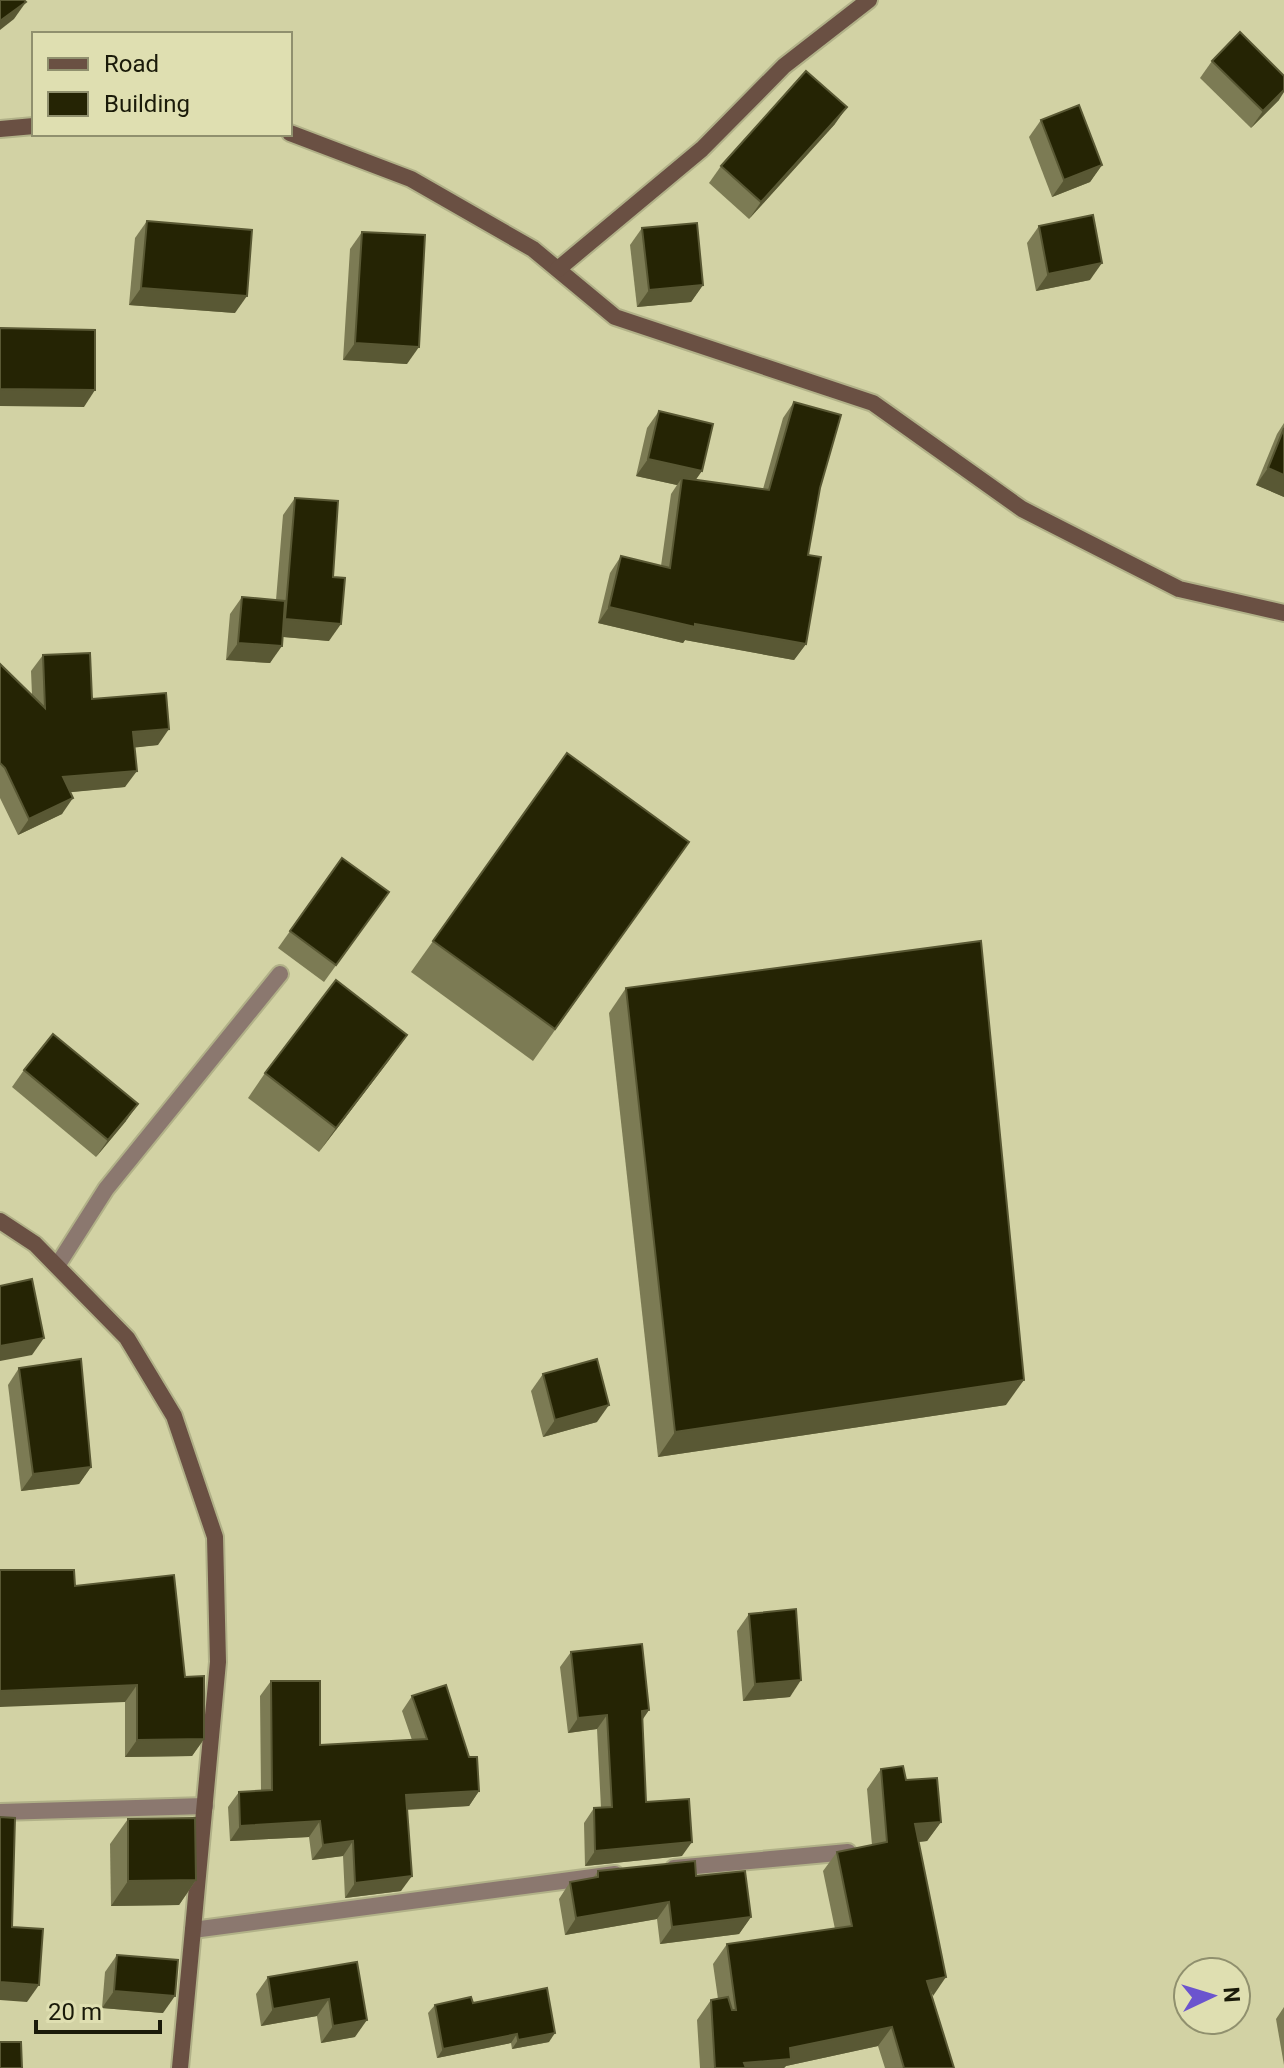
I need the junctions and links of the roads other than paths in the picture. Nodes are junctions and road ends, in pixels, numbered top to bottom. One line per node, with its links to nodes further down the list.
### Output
1 (869, 0): 5 (street)
2 (32, 126): 3 (street)
3 (0, 129)
4 (292, 134): 5 (street)
5 (558, 269): 6 (street)
6 (1284, 613)
7 (280, 974): 9 (street)
8 (0, 1221): 9 (street)
9 (57, 1266): 10 (street)
10 (205, 1806): 11 (street); 13 (street)
11 (0, 1812)
12 (848, 1852): 13 (street)
13 (193, 1930): 14 (street)
14 (180, 2068)

